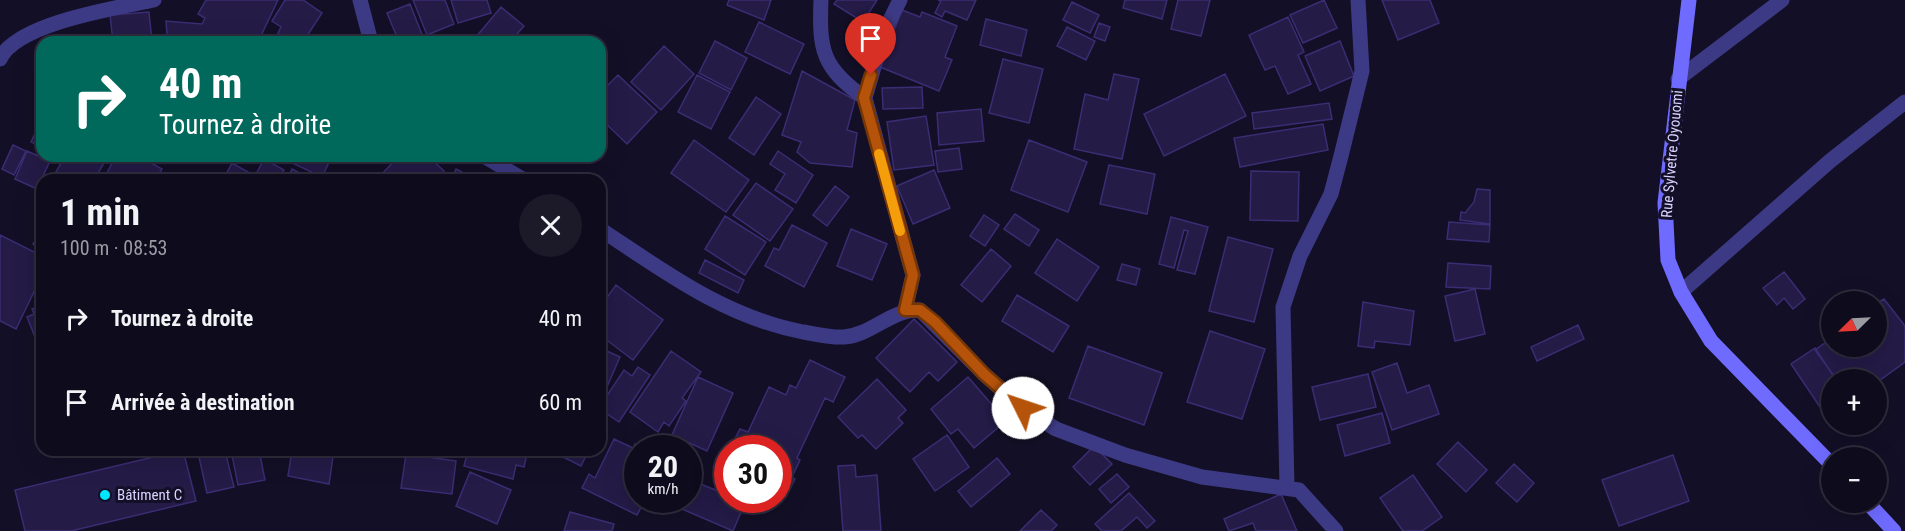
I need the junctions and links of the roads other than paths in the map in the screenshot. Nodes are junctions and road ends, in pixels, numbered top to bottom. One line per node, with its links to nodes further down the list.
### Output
1 (154, 0): 9 (street)
2 (360, 0): 8 (street)
3 (821, 0): 11 (street)
4 (900, 0): 11 (street)
5 (1358, 0): 19 (street)
6 (1689, 0): 10 (street, Rue Sylvetre Oyouomi)
7 (1782, 0): 10 (street)
8 (369, 36)
9 (0, 59)
10 (1678, 79): 16 (street, Rue Sylvetre Oyouomi)
11 (864, 98): 17 (street)
12 (1905, 102): 16 (street)
13 (494, 162): 14 (street)
14 (514, 174)
15 (606, 233): 17 (street)
16 (1681, 292): 18 (street, Rue Sylvetre Oyouomi)
17 (905, 310): 19 (street)
18 (1821, 454)
19 (1287, 487): 21 (street)
20 (1877, 513): 22 (street)
21 (1336, 531)
22 (1894, 531)

